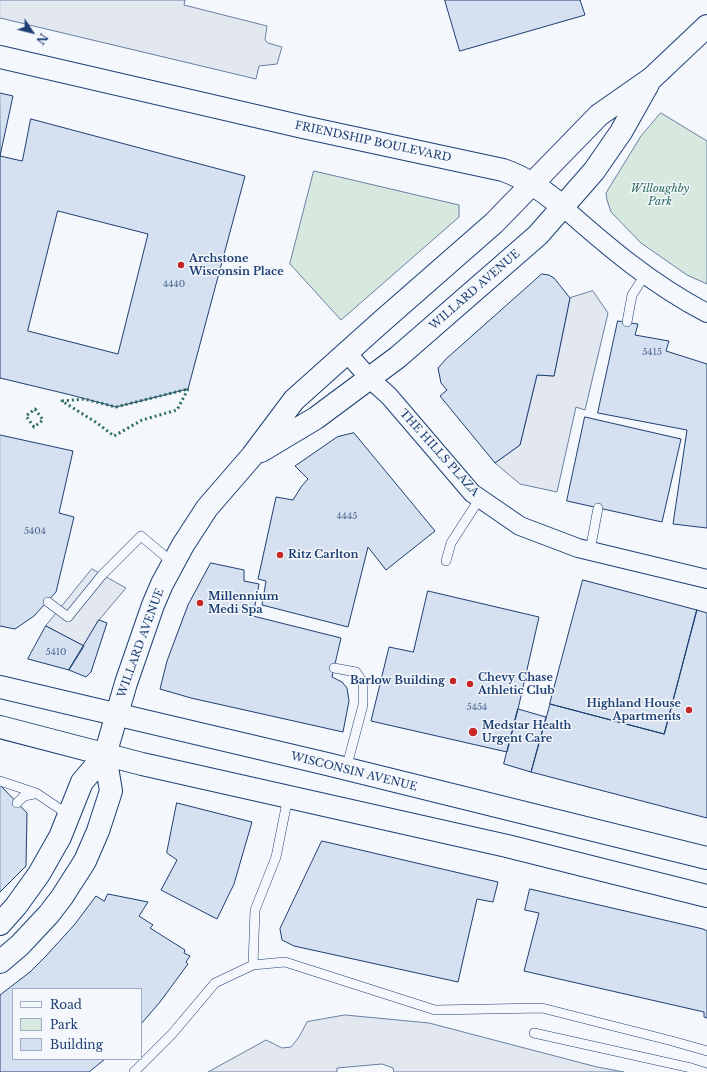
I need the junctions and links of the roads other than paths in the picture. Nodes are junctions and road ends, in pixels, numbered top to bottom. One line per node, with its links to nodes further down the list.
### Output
1 (707, 26): 3 (street, WILLARD AVENUE)
2 (0, 57): 4 (street, FRIENDSHIP BOULEVARD)
3 (652, 78): 4 (street, WILLARD AVENUE); 5 (street, WILLARD AVENUE)
4 (533, 183): 5 (street, FRIENDSHIP BOULEVARD); 9 (street, WILLARD AVENUE)
5 (563, 207): 6 (street, FRIENDSHIP BOULEVARD); 10 (street, WILLARD AVENUE)
6 (644, 275): 7 (street, FRIENDSHIP BOULEVARD); 8 (lane)
7 (707, 313)
8 (627, 322)
9 (347, 353): 10 (street, THE HILLS PLAZA); 11 (street, WILLARD AVENUE)
10 (370, 379): 11 (street, WILLARD AVENUE); 12 (street, THE HILLS PLAZA)
11 (252, 456): 16 (street, WILLARD AVENUE)
12 (480, 498): 14 (street, THE HILLS PLAZA); 15 (lane)
13 (598, 508): 14 (lane)
14 (590, 551): 17 (street, THE HILLS PLAZA)
15 (446, 561)
16 (174, 563): 18 (lane); 21 (street, WILLARD AVENUE)
17 (707, 579)
18 (48, 602)
19 (334, 668): 24 (lane)
20 (0, 687): 21 (street, WISCONSIN AVENUE)
21 (116, 715): 23 (street, WILLARD AVENUE); 24 (street, WISCONSIN AVENUE)
22 (0, 727): 23 (street)
23 (104, 755): 27 (street); 29 (street); 31 (street)
24 (346, 769): 30 (street, WISCONSIN AVENUE)
25 (0, 781): 26 (lane)
26 (36, 794): 28 (lane); 29 (lane)
27 (288, 797): 32 (street); 35 (lane)
28 (17, 803)
29 (69, 815): 31 (street); 33 (street)
30 (707, 858)
31 (85, 861): 34 (street)
32 (707, 896)
33 (0, 924)
34 (0, 962)
35 (253, 965): 37 (lane); 38 (lane)
36 (534, 1033): 39 (lane)
37 (707, 1051)
38 (134, 1072)
39 (704, 1072)

